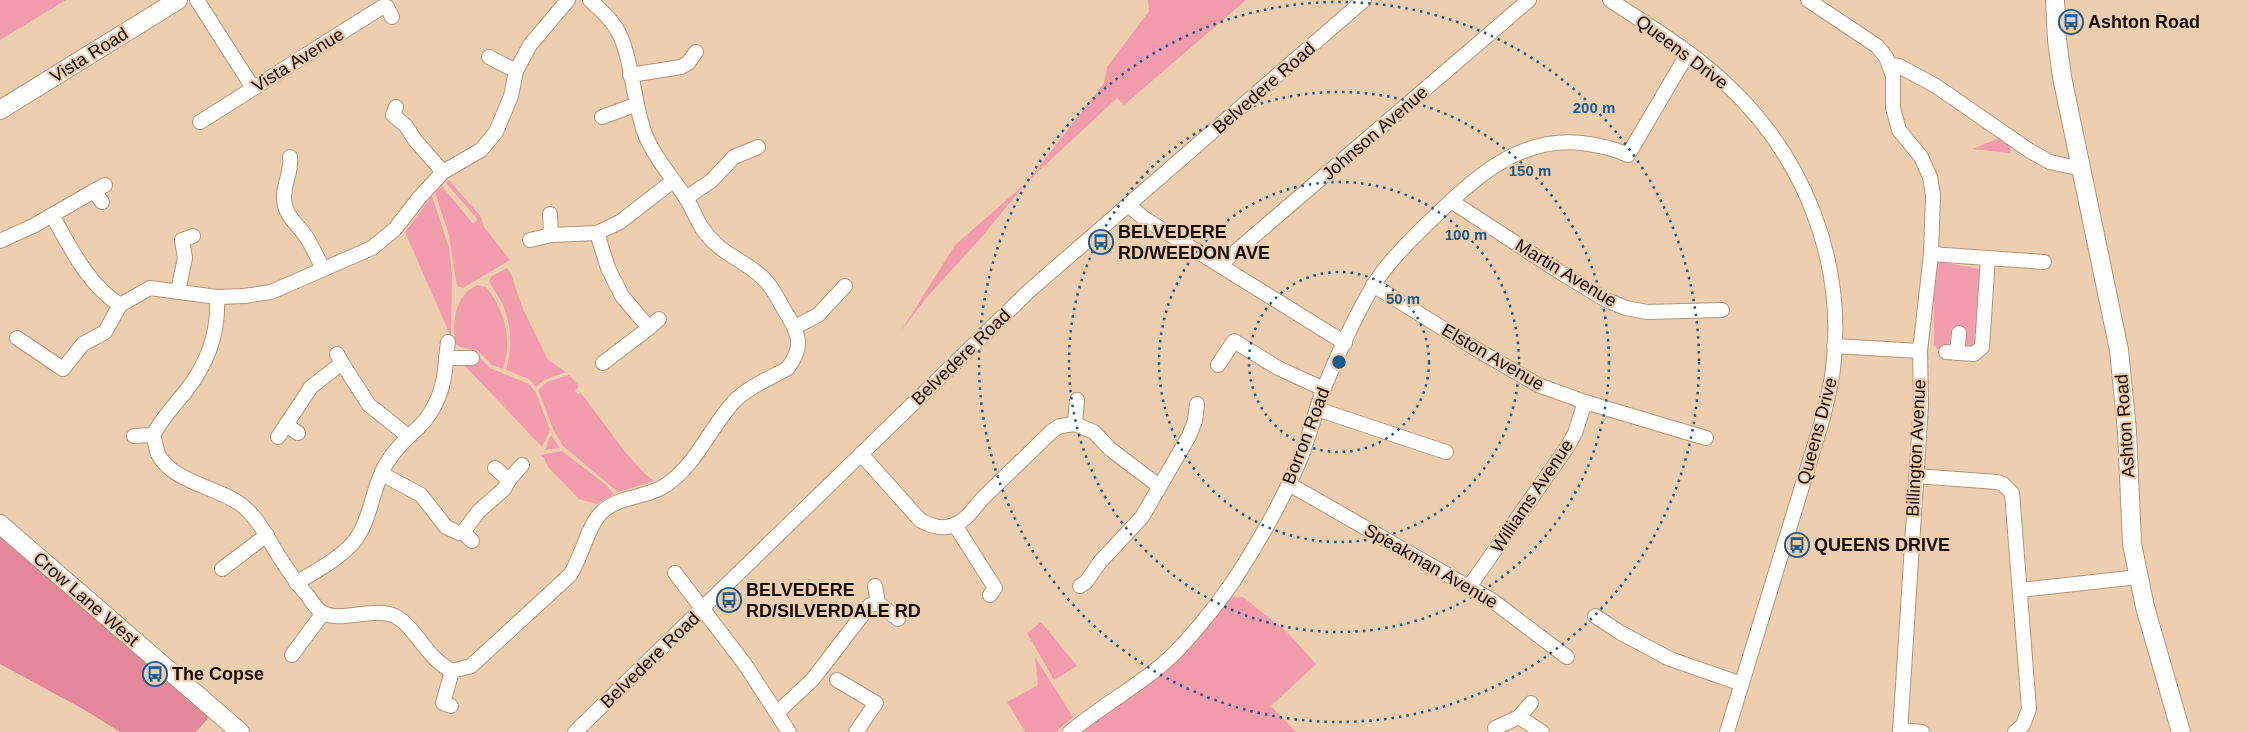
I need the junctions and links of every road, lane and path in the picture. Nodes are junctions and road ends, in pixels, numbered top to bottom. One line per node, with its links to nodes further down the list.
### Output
1 (178, 0): 19 (main road, Vista Road)
2 (198, 0): 17 (street)
3 (568, 0): 15 (street)
4 (590, 0): 16 (street)
5 (1364, 0): 31 (street, Belvedere Road)
6 (1529, 0): 42 (street, Johnson Avenue)
7 (1610, 0): 12 (street, Queens Drive)
8 (1808, 0): 14 (street)
9 (2054, 0): 25 (main road, Ashton Road)
10 (392, 17): 17 (street, Vista Avenue)
11 (696, 52): 16 (street)
12 (1688, 52): 30 (street, Borron Road); 55 (street, Queens Drive)
13 (489, 57): 15 (street)
14 (1891, 65): 25 (street); 39 (street, Billington Avenue)
15 (516, 72): 26 (street)
16 (630, 74): 18 (street)
17 (253, 88): 22 (street, Vista Avenue)
18 (636, 105): 21 (street); 27 (street)
19 (0, 110)
20 (392, 114): 26 (street)
21 (602, 117)
22 (200, 122)
23 (759, 148): 29 (street)
24 (290, 157): 43 (street)
25 (2082, 169): 88 (main road, Ashton Road)
26 (443, 172): 43 (street)
27 (673, 181): 29 (street); 34 (street)
28 (100, 193): 33 (street)
29 (686, 198): 50 (street)
30 (1451, 201): 45 (street, Borron Road); 49 (street, Martin Avenue)
31 (1128, 206): 42 (street); 75 (street, Belvedere Road)
32 (550, 214): 35 (street)
33 (52, 215): 38 (street); 48 (street)
34 (598, 233): 35 (street); 59 (street)
35 (551, 235): 37 (street)
36 (182, 239): 46 (street)
37 (530, 240)
38 (0, 241)
39 (1931, 254): 40 (street); 56 (street, Billington Avenue)
40 (1988, 258): 41 (street); 51 (street)
41 (2044, 262)
42 (1220, 265): 54 (street)
43 (323, 269): 47 (street)
44 (846, 285): 50 (street)
45 (1374, 285): 54 (street, Borron Road); 63 (street, Elston Avenue)
46 (178, 291): 47 (street); 48 (street)
47 (217, 297): 69 (street)
48 (120, 306): 52 (street)
49 (1722, 310)
50 (795, 327): 102 (street)
51 (1959, 333)
52 (17, 338)
53 (448, 342): 57 (street)
54 (1345, 343): 61 (street, Borron Road)
55 (1834, 346): 56 (street); 104 (street, Queens Drive)
56 (1920, 351): 79 (street, Billington Avenue)
57 (446, 358): 58 (street); 71 (street)
58 (472, 358)
59 (603, 363)
60 (1218, 365): 61 (street)
61 (1324, 389): 65 (street, Borron Road)
62 (1077, 400): 66 (street)
63 (1585, 402): 73 (street, Elston Avenue); 92 (street, Williams Avenue)
64 (1197, 403): 82 (street)
65 (1317, 409): 74 (street); 81 (street, Borron Road)
66 (1075, 424): 82 (street); 84 (street)
67 (286, 425): 68 (street); 71 (street); 72 (street)
68 (298, 433)
69 (153, 435): 70 (street); 85 (street)
70 (134, 436)
71 (408, 436): 78 (street)
72 (278, 437)
73 (1706, 438)
74 (1446, 452)
75 (861, 454): 84 (street); 96 (street, Belvedere Road)
76 (522, 464): 80 (street)
77 (496, 468): 80 (street)
78 (382, 474): 80 (street); 89 (street)
79 (1916, 476): 94 (street); 111 (street, Billington Avenue)
80 (509, 480)
81 (1289, 484): 92 (street, Speakman Avenue); 115 (street, Borron Road)
82 (1159, 486): 91 (street)
83 (0, 524): 112 (main road, Crow Lane West)
84 (956, 525): 93 (street)
85 (266, 535): 86 (street); 89 (street)
86 (222, 569)
87 (675, 574): 96 (street)
88 (2138, 578): 94 (street); 120 (main road, Ashton Road)
89 (296, 583): 97 (street)
90 (875, 586): 95 (street)
91 (1080, 586)
92 (1469, 587): 101 (street, Speakman Avenue)
93 (996, 589)
94 (2021, 590): 119 (street)
95 (878, 603): 99 (street); 107 (street)
96 (702, 610): 107 (street); 110 (street, Belvedere Road)
97 (323, 613): 100 (street); 102 (street)
98 (1595, 616): 104 (street)
99 (898, 619)
100 (292, 655)
101 (1567, 657)
102 (452, 671): 105 (street)
103 (837, 680): 114 (street)
104 (1742, 684): 117 (street, Queens Drive)
105 (442, 704)
106 (1531, 704): 108 (street)
107 (777, 713): 113 (street)
108 (1518, 717): 109 (street); 116 (street)
109 (1495, 728)
110 (577, 731)
111 (1900, 731): 118 (street)
112 (240, 732)
113 (789, 732)
114 (856, 732)
115 (1070, 732)
116 (1542, 732)
117 (1728, 732)
118 (1922, 732)
119 (2015, 732)
120 (2180, 732)

